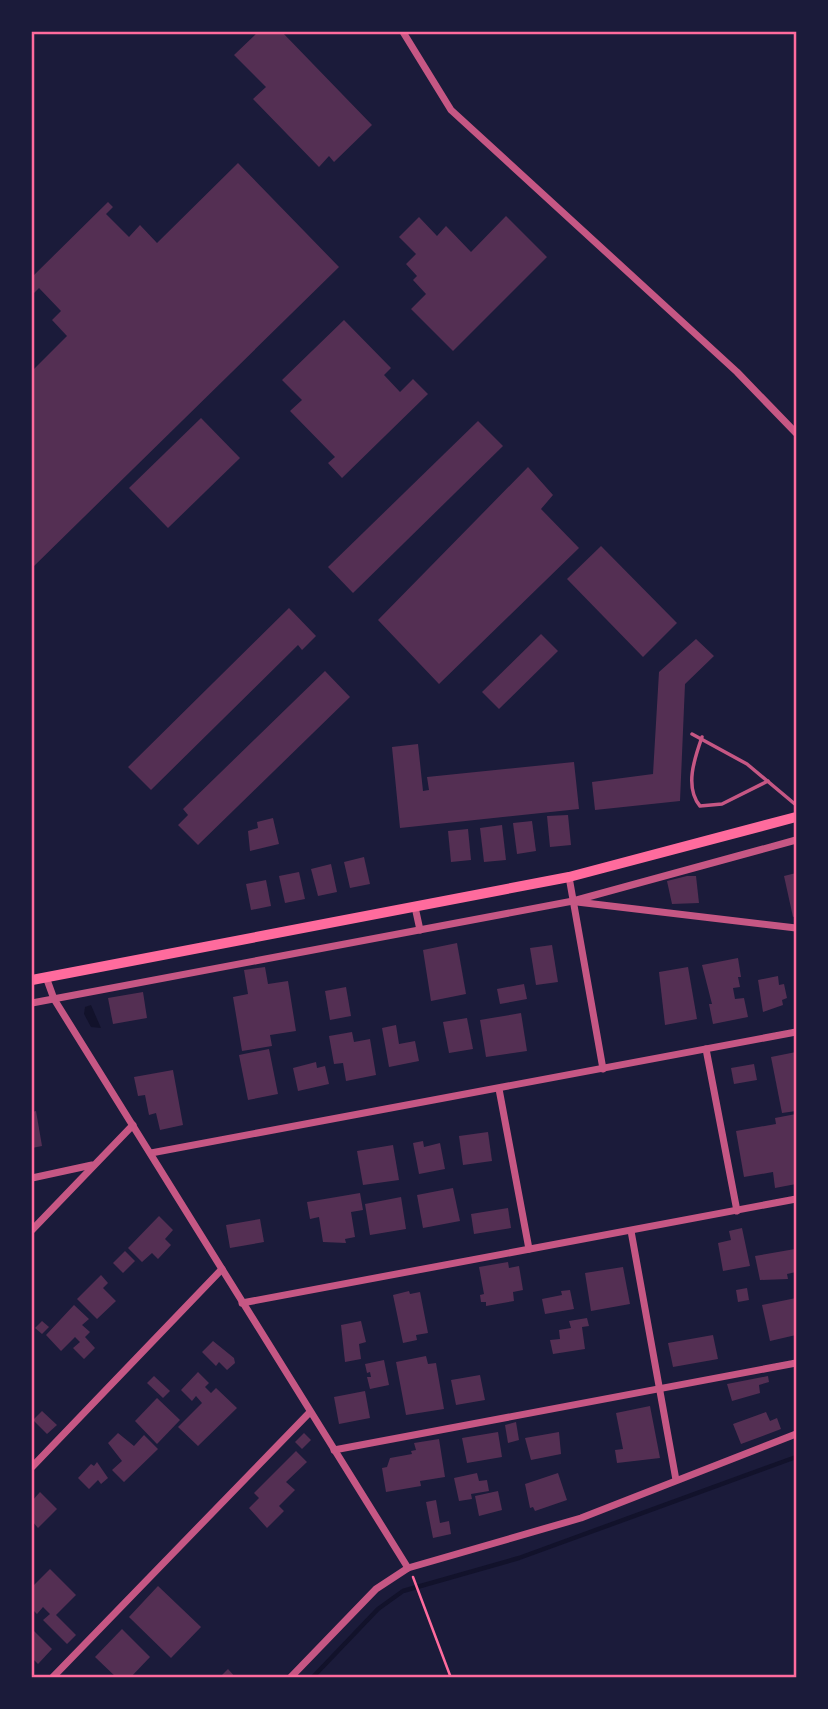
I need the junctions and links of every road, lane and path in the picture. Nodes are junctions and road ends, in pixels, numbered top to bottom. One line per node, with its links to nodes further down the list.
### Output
1 (402, 32): 2 (street)
2 (796, 433)
3 (692, 734): 4 (lane)
4 (702, 737): 5 (lane); 5 (lane)
5 (768, 781): 6 (lane)
6 (796, 805)
7 (796, 817): 9 (main road)
8 (796, 840): 10 (street)
9 (569, 877): 10 (street); 11 (main road)
10 (573, 901): 12 (street); 13 (street); 20 (street)
11 (415, 908): 13 (street); 14 (main road)
12 (796, 928)
13 (420, 930): 16 (street)
14 (46, 977): 15 (main road); 16 (street)
15 (32, 980)
16 (54, 999): 17 (street); 22 (street)
17 (32, 1003)
18 (796, 1032): 19 (street)
19 (706, 1049): 20 (street); 27 (street)
20 (603, 1069): 21 (street)
21 (499, 1089): 23 (street); 30 (street)
22 (133, 1125): 23 (street); 24 (street)
23 (150, 1153): 31 (street)
24 (94, 1165): 25 (street); 28 (street)
25 (32, 1178)
26 (796, 1199): 27 (street)
27 (737, 1211): 29 (street)
28 (32, 1230)
29 (631, 1231): 30 (street); 34 (street)
30 (529, 1249): 32 (street)
31 (222, 1269): 32 (street); 38 (street)
32 (242, 1303): 35 (street)
33 (796, 1363): 34 (street)
34 (661, 1388): 37 (street); 39 (street)
35 (310, 1412): 37 (street); 42 (street)
36 (796, 1434): 39 (street)
37 (334, 1450): 40 (street)
38 (32, 1467)
39 (676, 1480): 40 (street)
40 (408, 1568): 43 (street)
41 (415, 1581): 44 (path)
42 (52, 1678)
43 (290, 1678)
44 (451, 1678)

